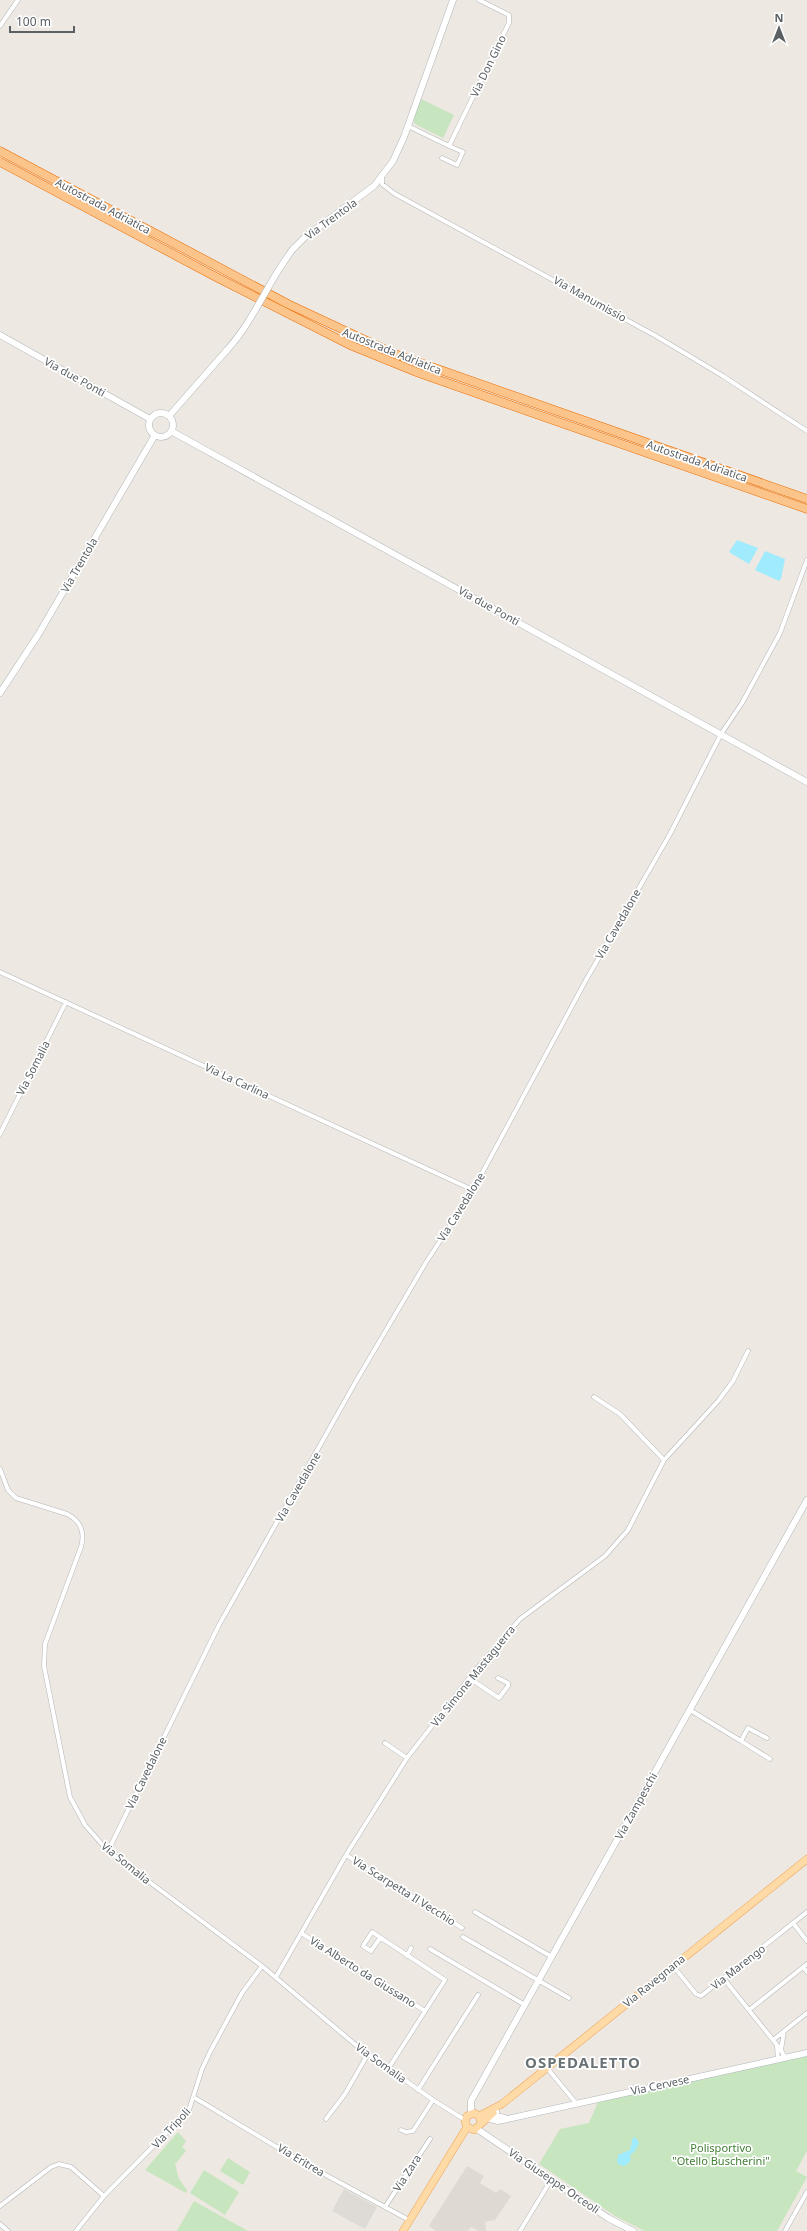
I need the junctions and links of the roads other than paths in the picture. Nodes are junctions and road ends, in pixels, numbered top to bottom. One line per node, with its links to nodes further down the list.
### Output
1 (18, 0): 4 (street)
2 (453, 0): 5 (street, Via Trentola)
3 (479, 0): 6 (street, Via Don Gino)
4 (0, 26)
5 (408, 126): 6 (street); 10 (street, Via Trentola)
6 (449, 146): 8 (street)
7 (0, 152): 17 (highway, Autostrada Adriatica)
8 (442, 158)
9 (0, 162): 18 (highway, Autostrada Adriatica)
10 (386, 170): 12 (street, Via Trentola, bridge); 15 (street, Via Manumissio)
11 (0, 335): 13 (street, Via due Ponti)
12 (169, 416): 13 (street); 14 (street)
13 (150, 419): 16 (street)
14 (171, 431): 16 (street); 21 (street, Via due Ponti)
15 (807, 431)
16 (155, 435): 20 (street, Via Trentola)
17 (807, 499)
18 (807, 509)
19 (807, 560): 21 (street, Via Cavedalone)
20 (0, 693)
21 (721, 734): 22 (street, Via due Ponti); 26 (street, Via Cavedalone)
22 (807, 782)
23 (0, 972): 24 (street, Via La Carlina)
24 (66, 1002): 25 (street, Via Somalia); 26 (street, Via La Carlina)
25 (0, 1134)
26 (473, 1190): 40 (street, Via Cavedalone)
27 (748, 1351): 29 (street, Via Simone Mastaguerra)
28 (594, 1397): 29 (street)
29 (664, 1460): 32 (street, Via Simone Mastaguerra)
30 (0, 1469): 40 (street, Via Somalia)
31 (807, 1500): 34 (street, Via Zampeschi)
32 (469, 1678): 33 (street); 38 (street, Via Simone Mastaguerra)
33 (498, 1678)
34 (690, 1710): 36 (street); 54 (street, Via Zampeschi)
35 (766, 1738): 36 (street)
36 (741, 1741): 39 (street)
37 (385, 1743): 38 (street)
38 (407, 1758): 41 (street, Via Simone Mastaguerra)
39 (770, 1759)
40 (108, 1851): 56 (street, Via Somalia)
41 (346, 1855): 46 (street, Via Scarpetta Il Vecchio); 47 (street, Via Simone Mastaguerra)
42 (807, 1858): 57 (main road, Via Ravegnana)
43 (476, 1912): 54 (street)
44 (807, 1912): 45 (street, Via Marengo)
45 (793, 1923): 50 (street); 61 (street, Via Marengo)
46 (462, 1928)
47 (301, 1933): 60 (street, Via Simone Mastaguerra); 67 (street, Via Alberto da Giussano)
48 (464, 1936): 62 (street)
49 (380, 1938): 49 (street); 53 (street)
50 (807, 1941)
51 (411, 1948): 53 (street)
52 (430, 1949): 65 (street)
53 (408, 1956): 67 (street)
54 (552, 1957): 62 (street, Via Zampeschi)
55 (807, 1964): 58 (street)
56 (262, 1966): 60 (street, Via Somalia); 79 (street, Via Tripoli)
57 (673, 1966): 61 (street, Via Marengo); 76 (main road, Via Ravegnana)
58 (803, 1967): 59 (street); 66 (street)
59 (807, 1972)
60 (276, 1977): 74 (street, Via Somalia)
61 (724, 1979): 66 (street)
62 (539, 1980): 64 (street); 65 (street, Via Zampeschi)
63 (478, 1995): 78 (street)
64 (569, 1998)
65 (525, 2005): 84 (street, Via Zampeschi)
66 (749, 2010): 70 (street)
67 (425, 2011): 77 (street)
68 (807, 2013): 69 (street)
69 (784, 2031): 70 (street); 72 (street)
70 (773, 2040): 71 (street)
71 (777, 2046): 72 (street); 75 (street)
72 (781, 2050): 75 (street)
73 (807, 2053): 75 (street, Via Cervese)
74 (368, 2054): 77 (street, Via Somalia); 86 (street)
75 (781, 2059): 81 (street, Via Cervese)
76 (547, 2068): 81 (street); 82 (main road, Via Ravegnana)
77 (388, 2069): 78 (street, Via Somalia)
78 (418, 2090): 80 (street, Via Somalia)
79 (194, 2098): 94 (street, Via Tripoli); 96 (street, Via Eritrea)
80 (433, 2100): 88 (street, Via Somalia); 90 (street)
81 (576, 2103): 85 (street, Via Cervese)
82 (502, 2104): 83 (main road, Via Ravegnana); 87 (main road, Via Ravegnana)
83 (496, 2110): 85 (street, Via Cervese); 87 (main road, Via Ravegnana)
84 (471, 2114): 87 (main road); 88 (main road)
85 (513, 2117): 87 (street, Via Cervese)
86 (326, 2119)
87 (482, 2119): 89 (main road, Via Ravegnana)
88 (466, 2123): 89 (main road); 97 (main road)
89 (477, 2129): 92 (street, Via Giuseppe Orceoli)
90 (401, 2130)
91 (430, 2139): 96 (street, Via Zara)
92 (551, 2180): 102 (street); 103 (street, Via Giuseppe Orceoli)
93 (807, 2192): 104 (street)
94 (104, 2196): 95 (street); 100 (street, Via Tripoli)
95 (0, 2206)
96 (385, 2207): 97 (street, Via Eritrea)
97 (409, 2220): 101 (main road)
98 (0, 2224): 99 (street)
99 (8, 2231)
100 (76, 2231)
101 (403, 2231)
102 (520, 2231)
103 (633, 2231)
104 (785, 2231)

